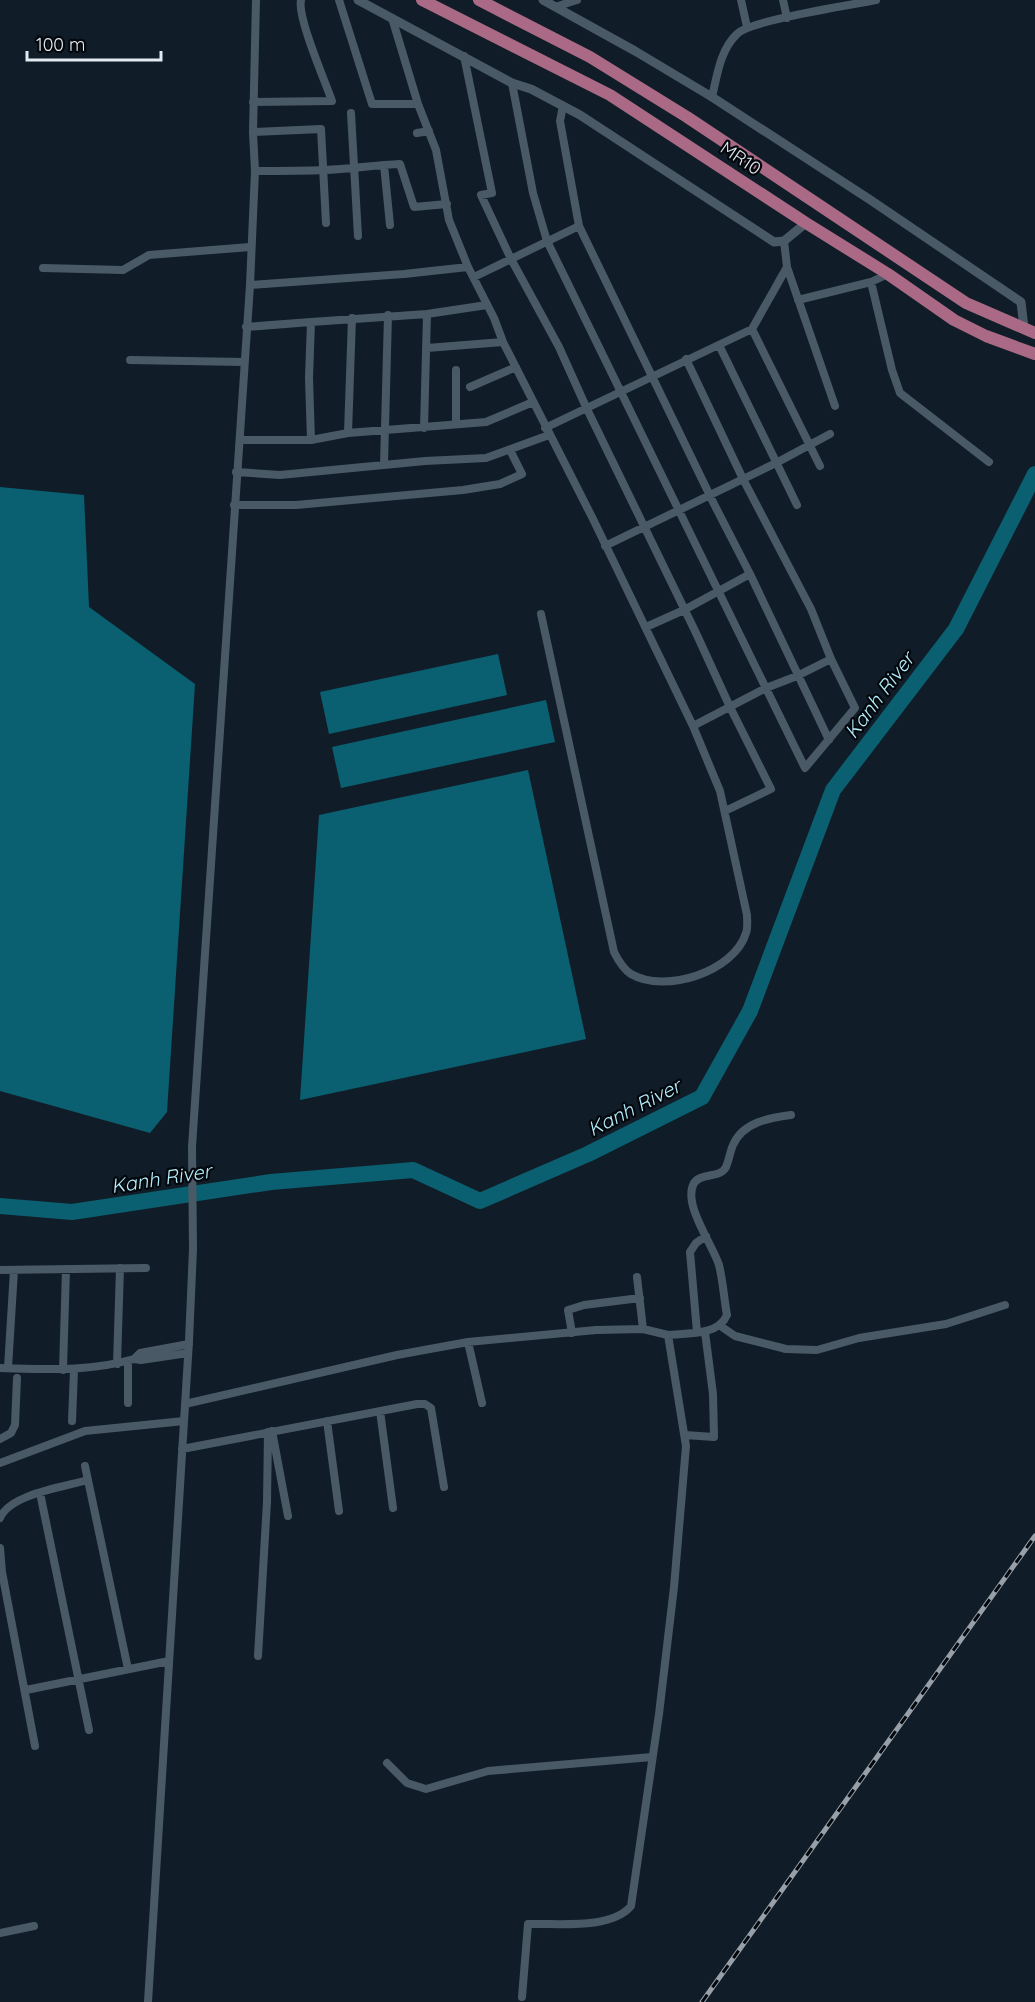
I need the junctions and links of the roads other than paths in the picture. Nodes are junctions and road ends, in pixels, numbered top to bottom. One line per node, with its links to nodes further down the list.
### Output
1 (256, 0): 21 (street)
2 (301, 0): 21 (street)
3 (339, 0): 22 (street)
4 (358, 0): 15 (street)
5 (422, 0): 34 (main road, MR10)
6 (479, 0): 57 (main road, MR10)
7 (543, 0): 13 (street)
8 (741, 0): 17 (street)
9 (783, 0): 16 (street)
10 (827, 0): 14 (street)
11 (873, 0): 14 (street)
12 (572, 1): 13 (street)
13 (555, 8): 20 (street)
14 (829, 10): 16 (street)
15 (392, 18): 18 (street); 22 (street)
16 (787, 18): 17 (street)
17 (747, 27): 20 (street)
18 (464, 56): 19 (street); 41 (street)
19 (512, 82): 23 (street); 38 (street)
20 (712, 97): 57 (street)
21 (253, 102): 26 (street)
22 (418, 104): 25 (street)
23 (563, 106): 36 (street); 39 (street)
24 (351, 113): 29 (street)
25 (429, 131): 27 (street); 32 (street)
26 (253, 132): 30 (street); 31 (street)
27 (417, 133)
28 (384, 165): 29 (street); 32 (street); 35 (street)
29 (355, 168): 30 (street); 37 (street)
30 (324, 170): 31 (street); 33 (street)
31 (255, 171): 40 (street)
32 (447, 204): 42 (street)
33 (326, 223)
34 (806, 223): 39 (street); 45 (main road, MR10)
35 (390, 225)
36 (579, 226): 38 (street); 67 (street)
37 (358, 236)
38 (547, 241): 41 (street); 69 (street)
39 (784, 241): 43 (street)
40 (250, 247): 44 (street); 48 (street)
41 (511, 259): 46 (street); 72 (street)
42 (468, 267): 46 (street); 48 (street)
43 (787, 267): 49 (street); 56 (street)
44 (43, 268)
45 (888, 274): 47 (street); 61 (main road, MR10)
46 (474, 277): 50 (street)
47 (871, 282): 49 (street); 83 (street)
48 (250, 285): 55 (street)
49 (798, 300): 71 (street)
50 (487, 305): 51 (street); 58 (street)
51 (427, 314): 52 (street); 60 (street)
52 (388, 315): 53 (street); 75 (street)
53 (352, 318): 54 (street); 77 (street)
54 (311, 322): 55 (street); 80 (street)
55 (246, 327): 64 (street)
56 (753, 329): 59 (street); 81 (street)
57 (1030, 330)
58 (503, 342): 60 (street); 65 (street)
59 (719, 345): 62 (street); 84 (street)
60 (427, 348): 74 (street)
61 (1030, 352)
62 (686, 359): 67 (street); 88 (street)
63 (130, 360): 64 (street)
64 (243, 362): 79 (street)
65 (516, 367): 68 (street); 70 (street)
66 (456, 370): 73 (street)
67 (651, 377): 69 (street); 89 (street)
68 (470, 387)
69 (621, 390): 72 (street); 92 (street)
70 (533, 402): 73 (street); 76 (street)
71 (835, 406)
72 (586, 408): 76 (street); 93 (street)
73 (456, 424): 74 (street)
74 (424, 428): 75 (street)
75 (385, 431): 77 (street); 85 (street)
76 (547, 431): 82 (street); 94 (street)
77 (348, 433): 80 (street)
78 (830, 434): 81 (street)
79 (240, 440): 80 (street); 87 (street)
80 (311, 440)
81 (809, 445): 84 (street); 86 (street)
82 (510, 450): 85 (street); 90 (street)
83 (989, 462)
84 (776, 463): 88 (street); 91 (street)
85 (384, 465): 87 (street)
86 (820, 466)
87 (236, 472): 90 (street)
88 (743, 479): 89 (street); 100 (street)
89 (709, 494): 92 (street); 95 (street)
90 (234, 505): 123 (street)
91 (797, 505)
92 (678, 510): 93 (street); 96 (street)
93 (644, 527): 94 (street); 97 (street)
94 (605, 546): 99 (street)
95 (750, 574): 96 (street); 101 (street)
96 (718, 592): 97 (street); 102 (street)
97 (684, 610): 99 (street); 103 (street)
98 (541, 614): 106 (street)
99 (646, 627): 104 (street)
100 (831, 659): 101 (street); 105 (street)
101 (797, 676): 102 (street); 105 (street)
102 (766, 688): 103 (street); 105 (street)
103 (730, 707): 104 (street); 106 (street)
104 (693, 726): 106 (street)
105 (829, 740)
106 (725, 811)
107 (791, 1114): 108 (street)
108 (706, 1236): 117 (street); 119 (street)
109 (146, 1268): 111 (street)
110 (66, 1269): 111 (street); 113 (street); 129 (street)
111 (120, 1269): 127 (street)
112 (0, 1270): 113 (street)
113 (14, 1270): 128 (street)
114 (638, 1277): 115 (street)
115 (640, 1298): 118 (street); 120 (street)
116 (1005, 1305): 117 (street)
117 (719, 1325): 119 (street)
118 (643, 1329): 120 (street); 121 (street)
119 (701, 1332): 121 (street); 140 (street)
120 (572, 1333): 122 (street)
121 (668, 1335): 140 (street)
122 (468, 1342): 133 (street); 134 (street)
123 (189, 1344): 124 (street); 125 (street)
124 (161, 1353): 125 (street); 126 (street)
125 (188, 1353): 134 (street)
126 (131, 1360): 127 (street); 132 (street)
127 (117, 1364): 130 (street)
128 (4, 1368): 129 (street)
129 (63, 1370): 130 (street)
130 (74, 1370): 136 (street)
131 (17, 1378): 141 (street)
132 (128, 1403)
133 (482, 1403)
134 (185, 1404): 137 (street)
135 (380, 1411): 138 (street); 146 (street); 148 (street)
136 (72, 1421)
137 (184, 1421): 142 (street); 143 (street)
138 (327, 1421): 139 (street); 149 (street)
139 (270, 1431): 142 (street); 150 (street); 153 (street)
140 (685, 1436): 160 (street)
141 (0, 1439)
142 (182, 1449): 154 (street)
143 (0, 1463)
144 (85, 1466): 145 (street)
145 (88, 1480): 147 (street); 155 (street)
146 (444, 1487)
147 (40, 1493): 151 (street); 156 (street)
148 (393, 1508)
149 (339, 1510)
150 (288, 1516)
151 (0, 1518)
152 (0, 1548): 157 (street)
153 (258, 1656)
154 (169, 1661): 155 (street); 165 (street)
155 (128, 1669): 156 (street)
156 (79, 1680): 157 (street); 158 (street)
157 (26, 1690): 159 (street)
158 (89, 1730)
159 (35, 1746)
160 (652, 1757): 161 (street); 164 (street)
161 (387, 1763)
162 (34, 1926): 163 (street)
163 (0, 1932)
164 (522, 1997)
165 (148, 2002)

